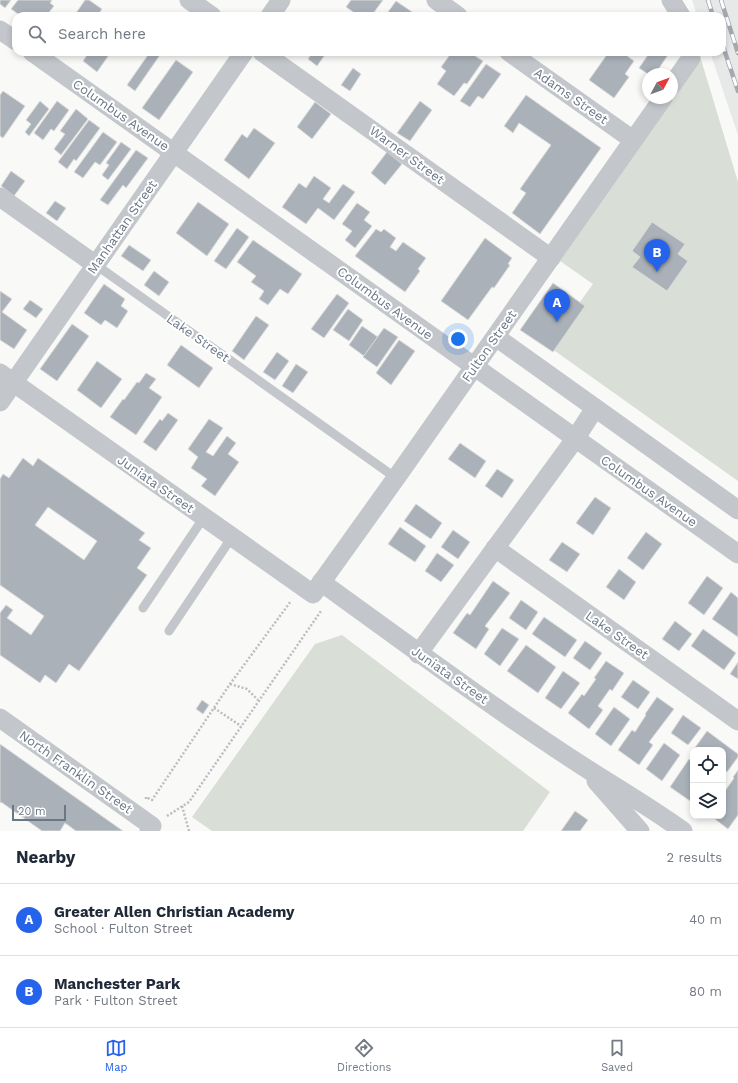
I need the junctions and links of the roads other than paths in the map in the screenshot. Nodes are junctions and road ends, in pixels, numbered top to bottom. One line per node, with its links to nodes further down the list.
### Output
1 (189, 0): 5 (street)
2 (281, 0): 6 (street)
3 (436, 0): 7 (street)
4 (671, 0): 8 (street)
5 (206, 12)
6 (273, 12)
7 (452, 12)
8 (678, 12)
9 (0, 30): 10 (street)
10 (12, 38)
11 (38, 56): 19 (street, Columbus Avenue)
12 (241, 56): 19 (street, Manhattan Street)
13 (268, 56): 21 (street, Warner Street)
14 (515, 56): 18 (street, Adams Street)
15 (691, 56): 16 (street)
16 (678, 76)
17 (659, 104): 18 (street, Fulton Street)
18 (634, 140): 21 (street, Fulton Street)
19 (173, 153): 22 (street, Manhattan Street); 24 (street, Columbus Avenue)
20 (0, 197): 22 (street, Lake Street)
21 (551, 258): 23 (street, Fulton Street)
22 (96, 265): 25 (street, Manhattan Street); 29 (lane, Lake Street)
23 (496, 337): 24 (street, Fulton Street); 27 (street)
24 (474, 367): 28 (street, Columbus Avenue); 29 (street, Fulton Street)
25 (7, 378): 26 (street, Manhattan Street); 31 (street, Juniata Street)
26 (0, 402)
27 (595, 408): 28 (street); 30 (street)
28 (575, 439): 33 (street); 34 (street, Columbus Avenue)
29 (396, 478): 35 (street, Fulton Street)
30 (738, 510)
31 (204, 517): 32 (street, Juniata Street); 36 (lane)
32 (232, 537): 35 (street, Juniata Street); 37 (lane)
33 (495, 548): 38 (street); 40 (street, Lake Street)
34 (738, 554)
35 (319, 595): 38 (street, Juniata Street)
36 (143, 608)
37 (169, 631)
38 (418, 654): 41 (street, Juniata Street)
39 (0, 718): 42 (street, North Franklin Street)
40 (738, 721)
41 (581, 765): 43 (street, Juniata Street); 44 (street, Juniata Street)
42 (146, 824)
43 (640, 831)
44 (683, 831)

